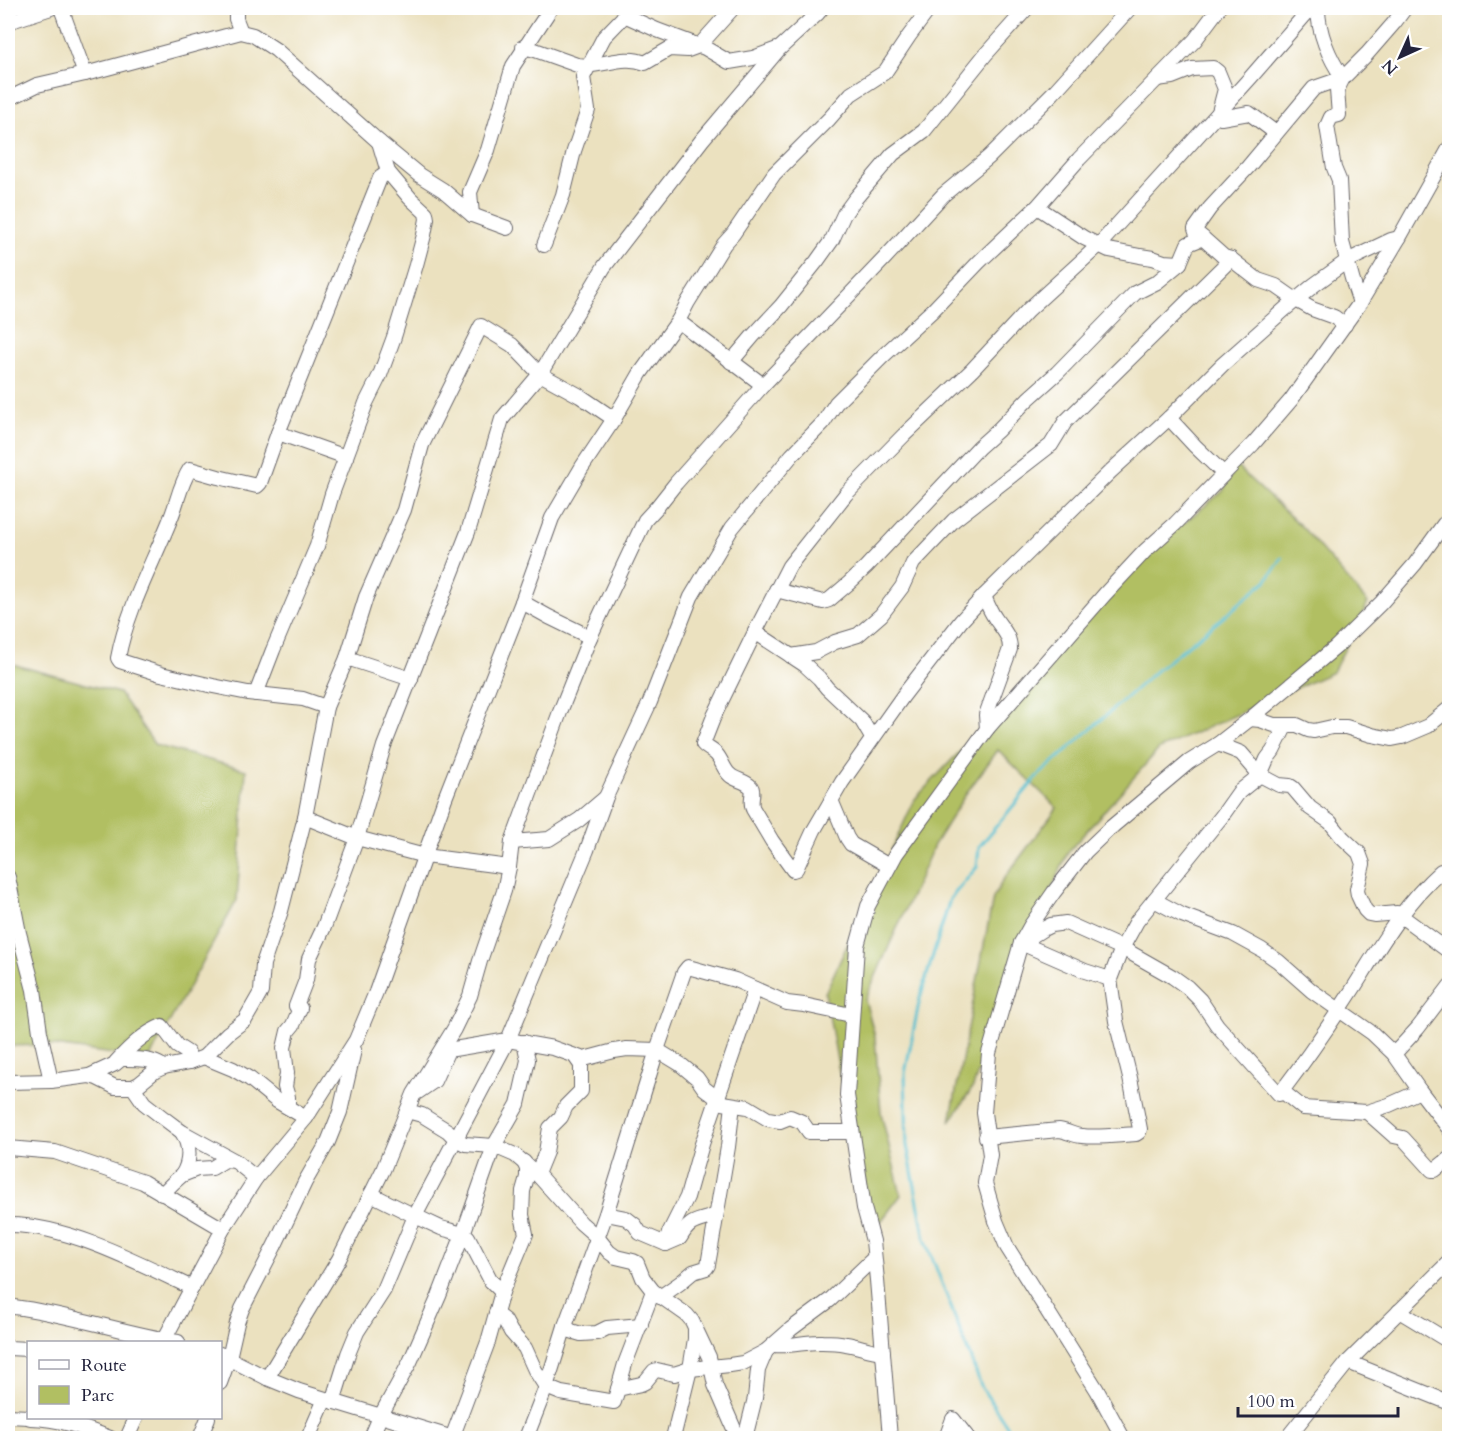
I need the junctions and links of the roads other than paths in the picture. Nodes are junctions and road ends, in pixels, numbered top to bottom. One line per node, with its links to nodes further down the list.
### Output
1 (51, 8): 15 (street)
2 (61, 8): 21 (street)
3 (236, 8): 16 (street)
4 (551, 8): 18 (street)
5 (733, 8): 17 (street)
6 (822, 8): 19 (street)
7 (930, 8): 42 (street)
8 (1027, 8): 44 (street)
9 (1130, 8): 46 (street)
10 (1219, 8): 23 (street)
11 (1311, 8): 25 (street)
12 (1318, 8): 22 (street)
13 (1405, 8): 22 (street)
14 (628, 11): 17 (street); 20 (street)
15 (8, 22)
16 (241, 32): 21 (street); 27 (street)
17 (699, 46): 19 (street); 20 (street)
18 (523, 47): 20 (street); 31 (street)
19 (779, 49): 45 (street)
20 (591, 64): 35 (street)
21 (85, 74): 24 (street)
22 (1343, 78): 26 (street); 38 (street)
23 (1157, 79): 25 (street); 30 (street)
24 (8, 99)
25 (1217, 115): 26 (street); 36 (street)
26 (1276, 133): 33 (street)
27 (379, 142): 29 (street); 31 (street)
28 (1449, 147): 34 (street)
29 (388, 172): 49 (street); 50 (street)
30 (1036, 207): 36 (street); 70 (street)
31 (472, 214): 32 (street)
32 (507, 228)
33 (1203, 238): 37 (street); 39 (street)
34 (1399, 238): 38 (street); 41 (street)
35 (544, 245)
36 (1098, 246): 39 (street); 53 (street)
37 (1231, 259): 40 (street); 58 (street)
38 (1347, 261): 40 (street); 41 (street)
39 (1180, 263): 53 (street)
40 (1296, 300): 43 (street); 47 (street)
41 (1360, 303): 43 (street)
42 (678, 321): 44 (street); 48 (street)
43 (1345, 325): 51 (street)
44 (731, 362): 46 (street)
45 (540, 374): 48 (street); 59 (street); 60 (street)
46 (763, 385): 57 (street)
47 (1170, 418): 51 (street); 54 (street)
48 (614, 419): 55 (street)
49 (278, 433): 50 (street); 61 (street)
50 (346, 457): 61 (street)
51 (1223, 473): 66 (street)
52 (1449, 522): 64 (street)
53 (776, 590): 56 (street)
54 (984, 596): 66 (street); 67 (street)
55 (522, 602): 57 (street); 75 (street)
56 (755, 632): 58 (street); 71 (street)
57 (590, 637): 74 (street)
58 (791, 656): 67 (street)
59 (347, 658): 60 (street); 62 (street)
60 (411, 679): 73 (street)
61 (256, 693): 62 (street)
62 (326, 707): 72 (street)
63 (1449, 708): 65 (street)
64 (1250, 719): 65 (street); 68 (street)
65 (1286, 725): 69 (street)
66 (987, 729): 76 (street)
67 (872, 738): 71 (street)
68 (1218, 744): 69 (street); 82 (street)
69 (1260, 775): 80 (street); 81 (street)
70 (606, 797): 74 (street); 91 (street)
71 (831, 800): 76 (street)
72 (305, 817): 73 (street); 95 (street)
73 (357, 838): 75 (street); 109 (street)
74 (512, 842): 77 (street)
75 (425, 856): 77 (street); 90 (street)
76 (889, 866): 89 (street)
77 (509, 867): 106 (street)
78 (1449, 872): 81 (street)
79 (8, 877): 101 (street)
80 (1154, 900): 83 (street); 88 (street)
81 (1401, 915): 84 (street); 88 (street)
82 (1024, 945): 83 (street); 85 (street); 116 (street)
83 (1122, 948): 85 (street); 104 (street)
84 (1449, 952)
85 (1110, 979): 116 (street)
86 (755, 989): 89 (street); 93 (street); 107 (street)
87 (1449, 989): 94 (street)
88 (1339, 1010): 94 (street); 104 (street)
89 (851, 1016): 115 (street)
90 (356, 1040): 112 (street); 154 (street)
91 (508, 1040): 92 (street); 106 (street); 117 (street)
92 (524, 1042): 96 (street); 118 (street)
93 (657, 1050): 96 (street); 107 (street); 128 (street)
94 (1394, 1054): 105 (street)
95 (204, 1057): 97 (street); 109 (street)
96 (576, 1058): 123 (street)
97 (190, 1062): 98 (street); 99 (street)
98 (115, 1064): 99 (street); 100 (street)
99 (164, 1067): 103 (street)
100 (89, 1076): 101 (street); 103 (street)
101 (51, 1081): 102 (street)
102 (8, 1082)
103 (133, 1088): 114 (street)
104 (1282, 1091): 111 (street)
105 (1420, 1091): 111 (street); 113 (street)
106 (414, 1095): 110 (street)
107 (717, 1100): 108 (street); 135 (street)
108 (733, 1105): 115 (street); 129 (street)
109 (288, 1107): 112 (street)
110 (406, 1111): 117 (street); 127 (street)
111 (1367, 1112): 120 (street)
112 (306, 1118): 125 (street)
113 (1449, 1130)
114 (182, 1132): 121 (street); 124 (street)
115 (852, 1132): 136 (street)
116 (986, 1137): 184 (street)
117 (456, 1139): 118 (street); 130 (street)
118 (494, 1146): 122 (street); 133 (street)
119 (8, 1149): 126 (street)
120 (1449, 1158)
121 (235, 1161): 124 (street); 125 (street)
122 (524, 1162): 123 (street); 139 (street)
123 (537, 1174): 134 (street)
124 (182, 1175): 126 (street)
125 (256, 1178): 132 (street)
126 (162, 1194): 132 (street)
127 (371, 1194): 130 (street); 159 (street)
128 (606, 1214): 134 (street); 135 (street)
129 (716, 1215): 135 (street); 140 (street)
130 (415, 1216): 133 (street); 162 (street)
131 (8, 1225): 138 (street)
132 (223, 1229): 138 (street)
133 (463, 1234): 139 (street); 165 (street)
134 (597, 1237): 140 (street); 145 (street)
135 (666, 1244)
136 (874, 1258): 151 (street); 153 (street)
137 (1449, 1261): 142 (street)
138 (192, 1288): 148 (street)
139 (502, 1292): 143 (street)
140 (656, 1294): 144 (street); 146 (street)
141 (14, 1307): 147 (street)
142 (1399, 1311): 149 (street); 155 (street)
143 (496, 1314): 160 (street); 176 (street)
144 (641, 1325): 145 (street); 161 (street)
145 (565, 1326): 160 (street)
146 (695, 1328): 156 (street); 157 (street)
147 (163, 1341)
148 (168, 1341)
149 (1449, 1342)
150 (8, 1348): 152 (street)
151 (771, 1348): 153 (street); 156 (street); 180 (street)
152 (27, 1349)
153 (883, 1352): 181 (street)
154 (225, 1356): 158 (street); 159 (street)
155 (1348, 1362): 163 (street); 185 (street)
156 (711, 1367): 157 (street); 179 (street)
157 (690, 1369): 161 (street); 178 (street)
158 (222, 1372)
159 (267, 1378): 162 (street)
160 (546, 1387): 161 (street); 177 (street)
161 (618, 1389)
162 (329, 1401): 165 (street); 174 (street)
163 (1449, 1403)
164 (8, 1416): 166 (street)
165 (380, 1417): 170 (street); 175 (street)
166 (27, 1418)
167 (46, 1419): 171 (street)
168 (136, 1419): 172 (street)
169 (208, 1419): 173 (street)
170 (427, 1434): 176 (street)
171 (110, 1438)
172 (127, 1438)
173 (200, 1438)
174 (308, 1438)
175 (371, 1438)
176 (453, 1438)
177 (526, 1438)
178 (673, 1438)
179 (738, 1438)
180 (745, 1438)
181 (890, 1438)
182 (946, 1438): 183 (street)
183 (968, 1438)
184 (1123, 1438)
185 (1287, 1438)

